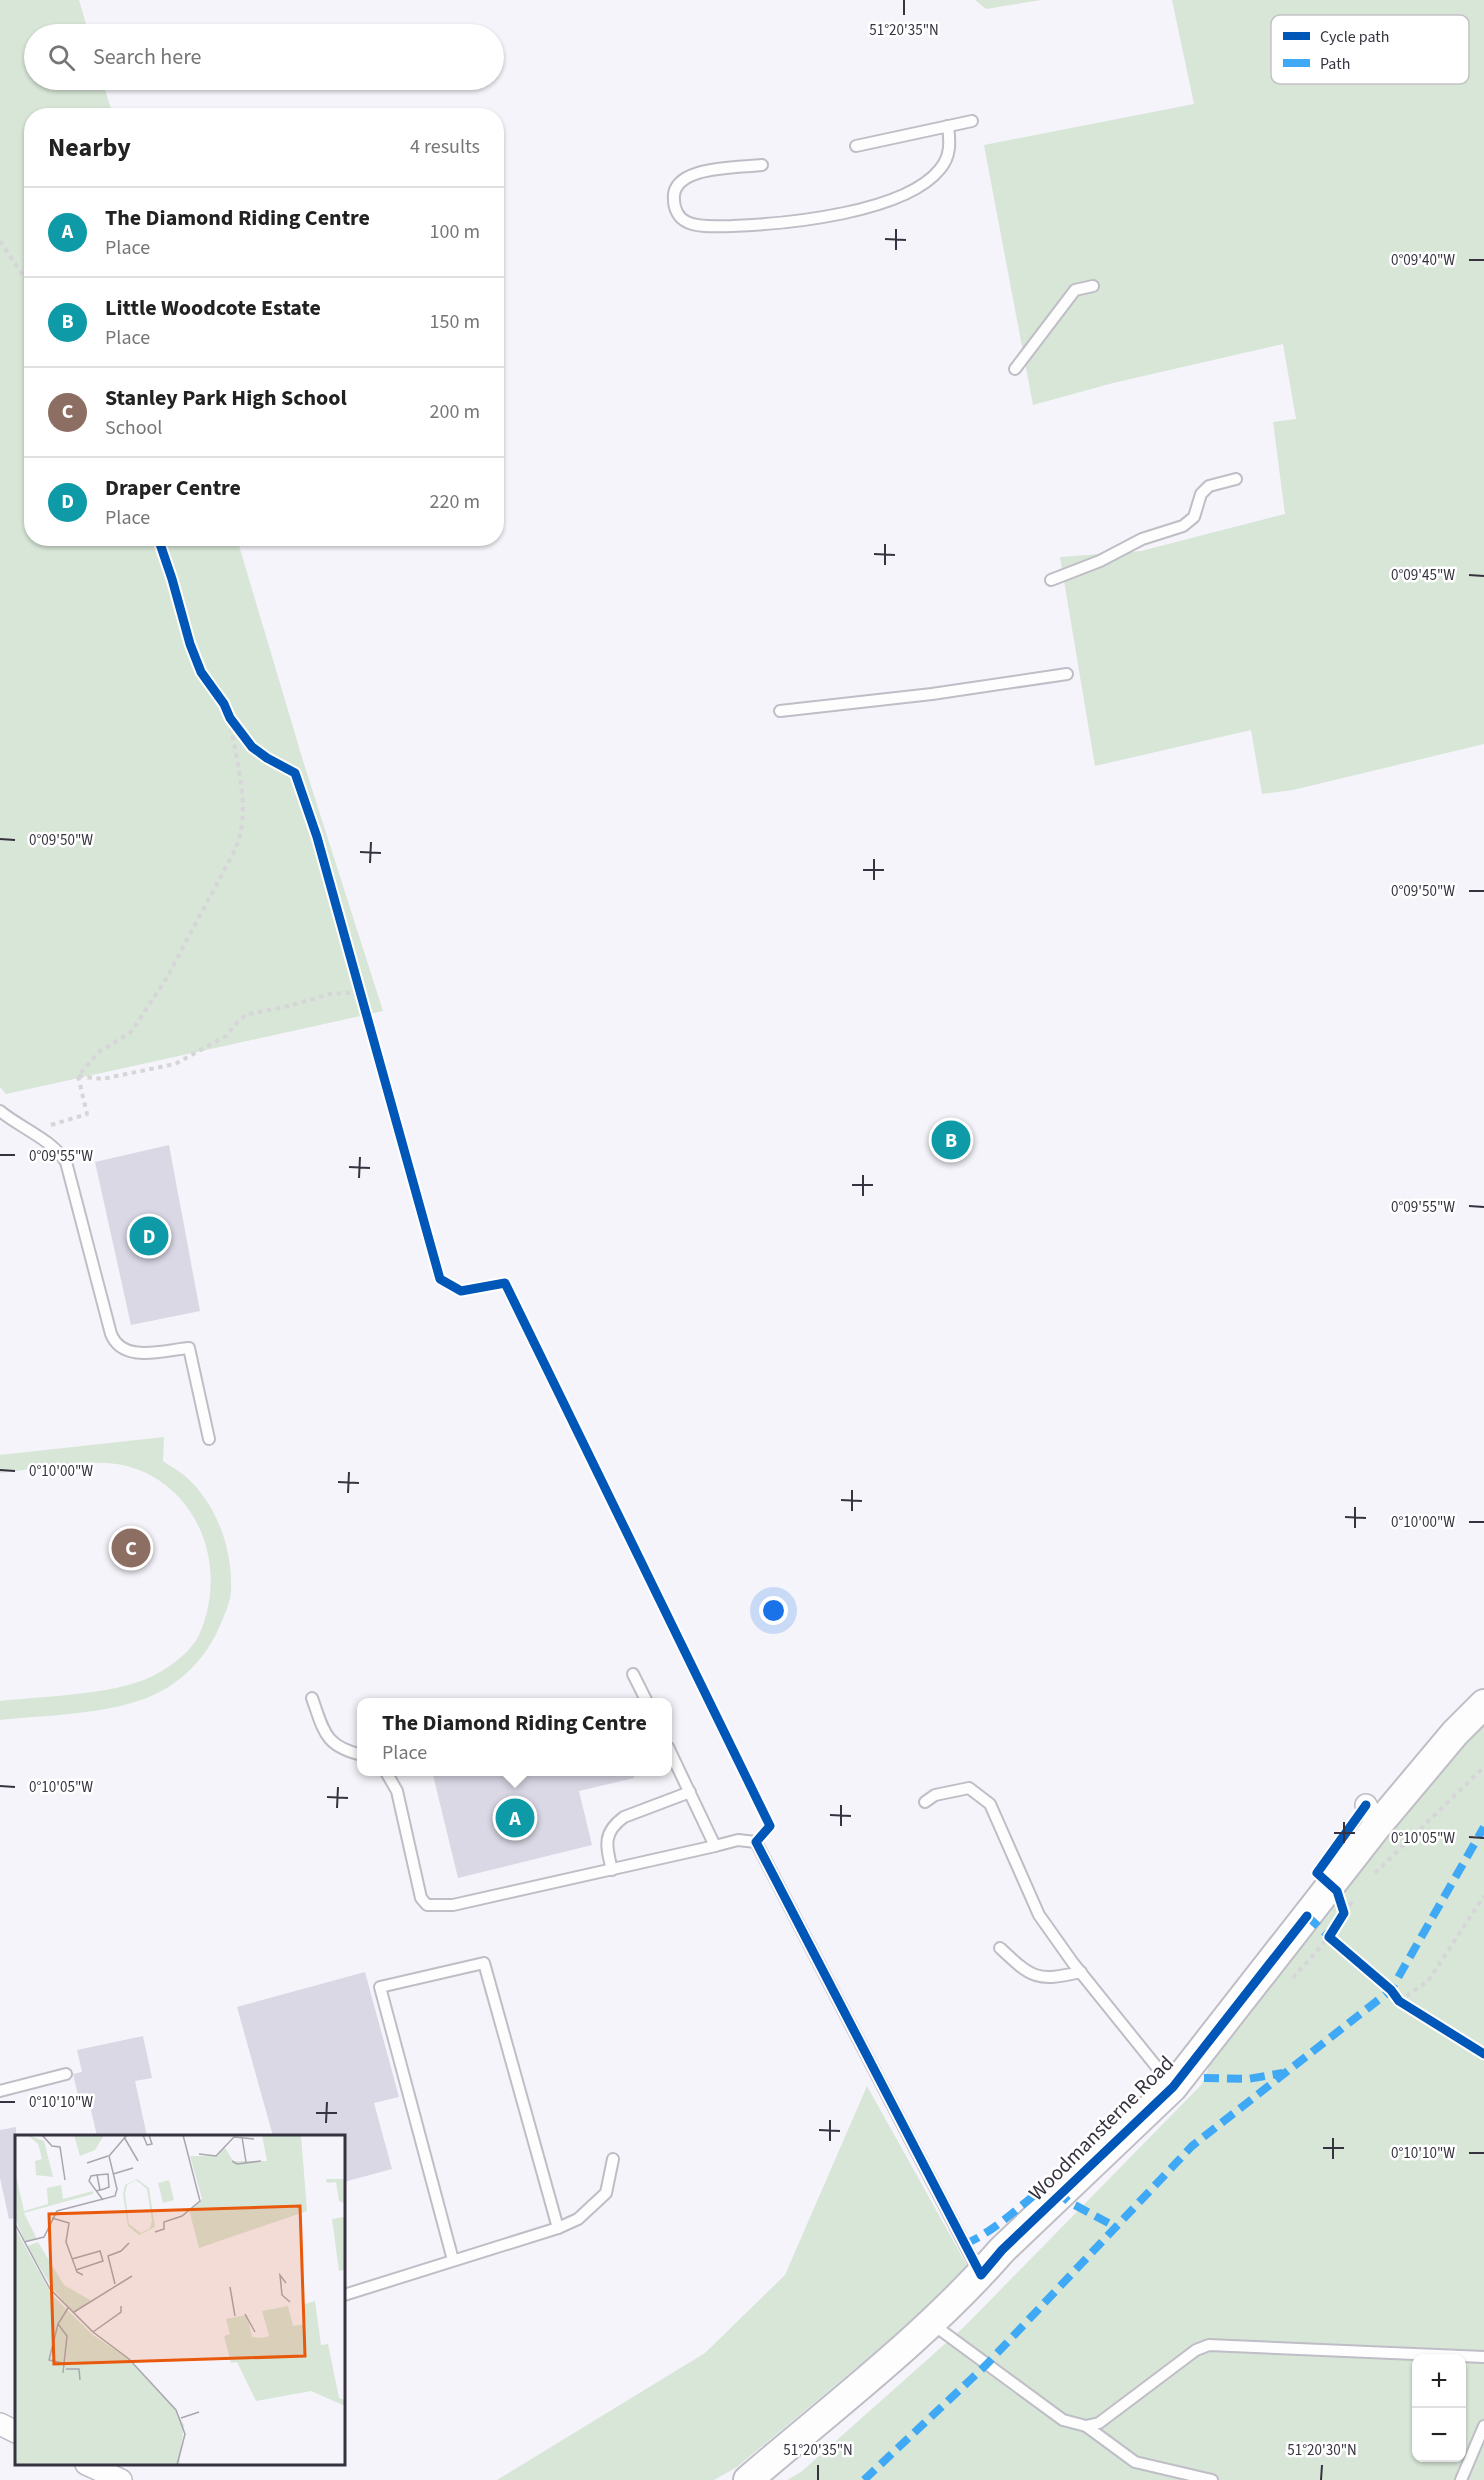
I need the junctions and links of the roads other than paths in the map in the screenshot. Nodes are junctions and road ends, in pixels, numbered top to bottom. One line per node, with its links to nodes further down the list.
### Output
1 (972, 121): 2 (lane)
2 (948, 126): 3 (lane); 4 (lane)
3 (856, 146)
4 (762, 165)
5 (1093, 286): 6 (lane)
6 (1015, 369)
7 (1236, 479): 8 (lane)
8 (1051, 580)
9 (1067, 674): 10 (lane)
10 (780, 711)
11 (0, 1112): 12 (lane)
12 (209, 1439)
13 (633, 1674): 15 (lane)
14 (312, 1698): 17 (lane)
15 (645, 1698)
16 (1484, 1704): 27 (main road, Woodmansterne Road)
17 (357, 1754)
18 (672, 1755): 20 (lane)
19 (388, 1776): 23 (lane)
20 (690, 1792): 22 (lane); 23 (lane)
21 (925, 1802): 25 (lane)
22 (715, 1846): 23 (lane); 32 (lane)
23 (612, 1870)
24 (1000, 1948): 25 (lane)
25 (1081, 1972): 27 (lane)
26 (66, 2074): 28 (lane)
27 (1173, 2087): 32 (main road, Woodmansterne Road)
28 (0, 2091)
29 (612, 2159): 30 (lane)
30 (558, 2228): 31 (lane); 31 (lane)
31 (453, 2260): 33 (lane)
32 (981, 2275): 34 (main road, Woodmansterne Road)
33 (345, 2295)
34 (931, 2323): 37 (lane); 42 (main road, Woodmansterne Road)
35 (1484, 2357): 37 (lane)
36 (0, 2424): 39 (street)
37 (1086, 2426): 43 (lane)
38 (1484, 2426): 44 (lane)
39 (15, 2432)
40 (90, 2465): 41 (street)
41 (121, 2480)
42 (748, 2480)
43 (1212, 2480)
44 (1461, 2480)

